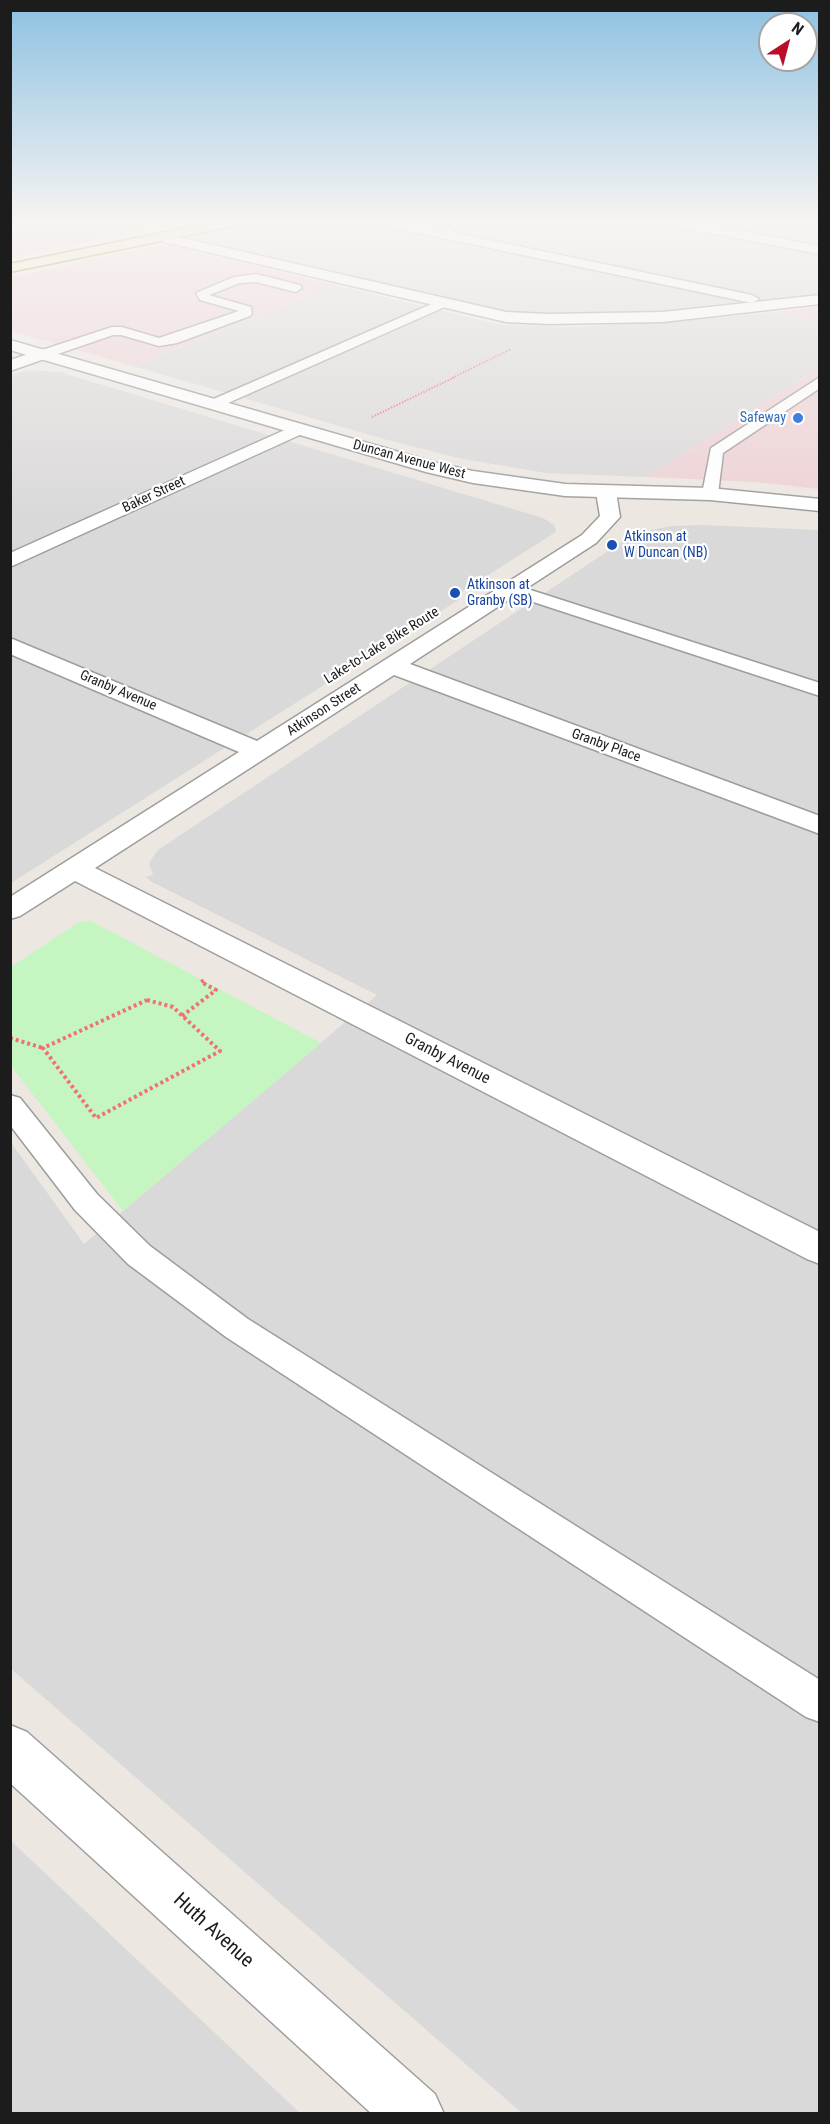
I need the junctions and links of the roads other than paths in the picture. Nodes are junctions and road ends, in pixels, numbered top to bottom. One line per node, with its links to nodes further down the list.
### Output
1 (226, 320): 4 (lane)
2 (404, 320): 7 (lane)
3 (10, 345): 4 (street, Duncan Avenue West)
4 (44, 354): 5 (street); 7 (street, Duncan Avenue West)
5 (10, 366)
6 (819, 381): 10 (lane)
7 (214, 404): 8 (street, Duncan Avenue West)
8 (298, 429): 9 (street, Duncan Avenue West); 12 (street, Baker Street)
9 (606, 492): 10 (street, Duncan Avenue West); 13 (street, Atkinson Street)
10 (710, 494): 11 (street, Duncan Avenue West)
11 (819, 505)
12 (10, 561)
13 (512, 589): 15 (street, Atkinson Street); 16 (lane)
14 (10, 645): 17 (street, Granby Avenue)
15 (392, 666): 17 (street, Atkinson Street); 18 (street, Granby Place)
16 (819, 690)
17 (259, 751): 19 (street, Atkinson Street)
18 (819, 826)
19 (74, 869): 20 (street, Atkinson Street); 22 (street, Granby Avenue)
20 (10, 910)
21 (10, 1106): 23 (lane)
22 (819, 1250)
23 (819, 1703)
24 (10, 1749): 25 (street, Huth Avenue)
25 (415, 2114)

